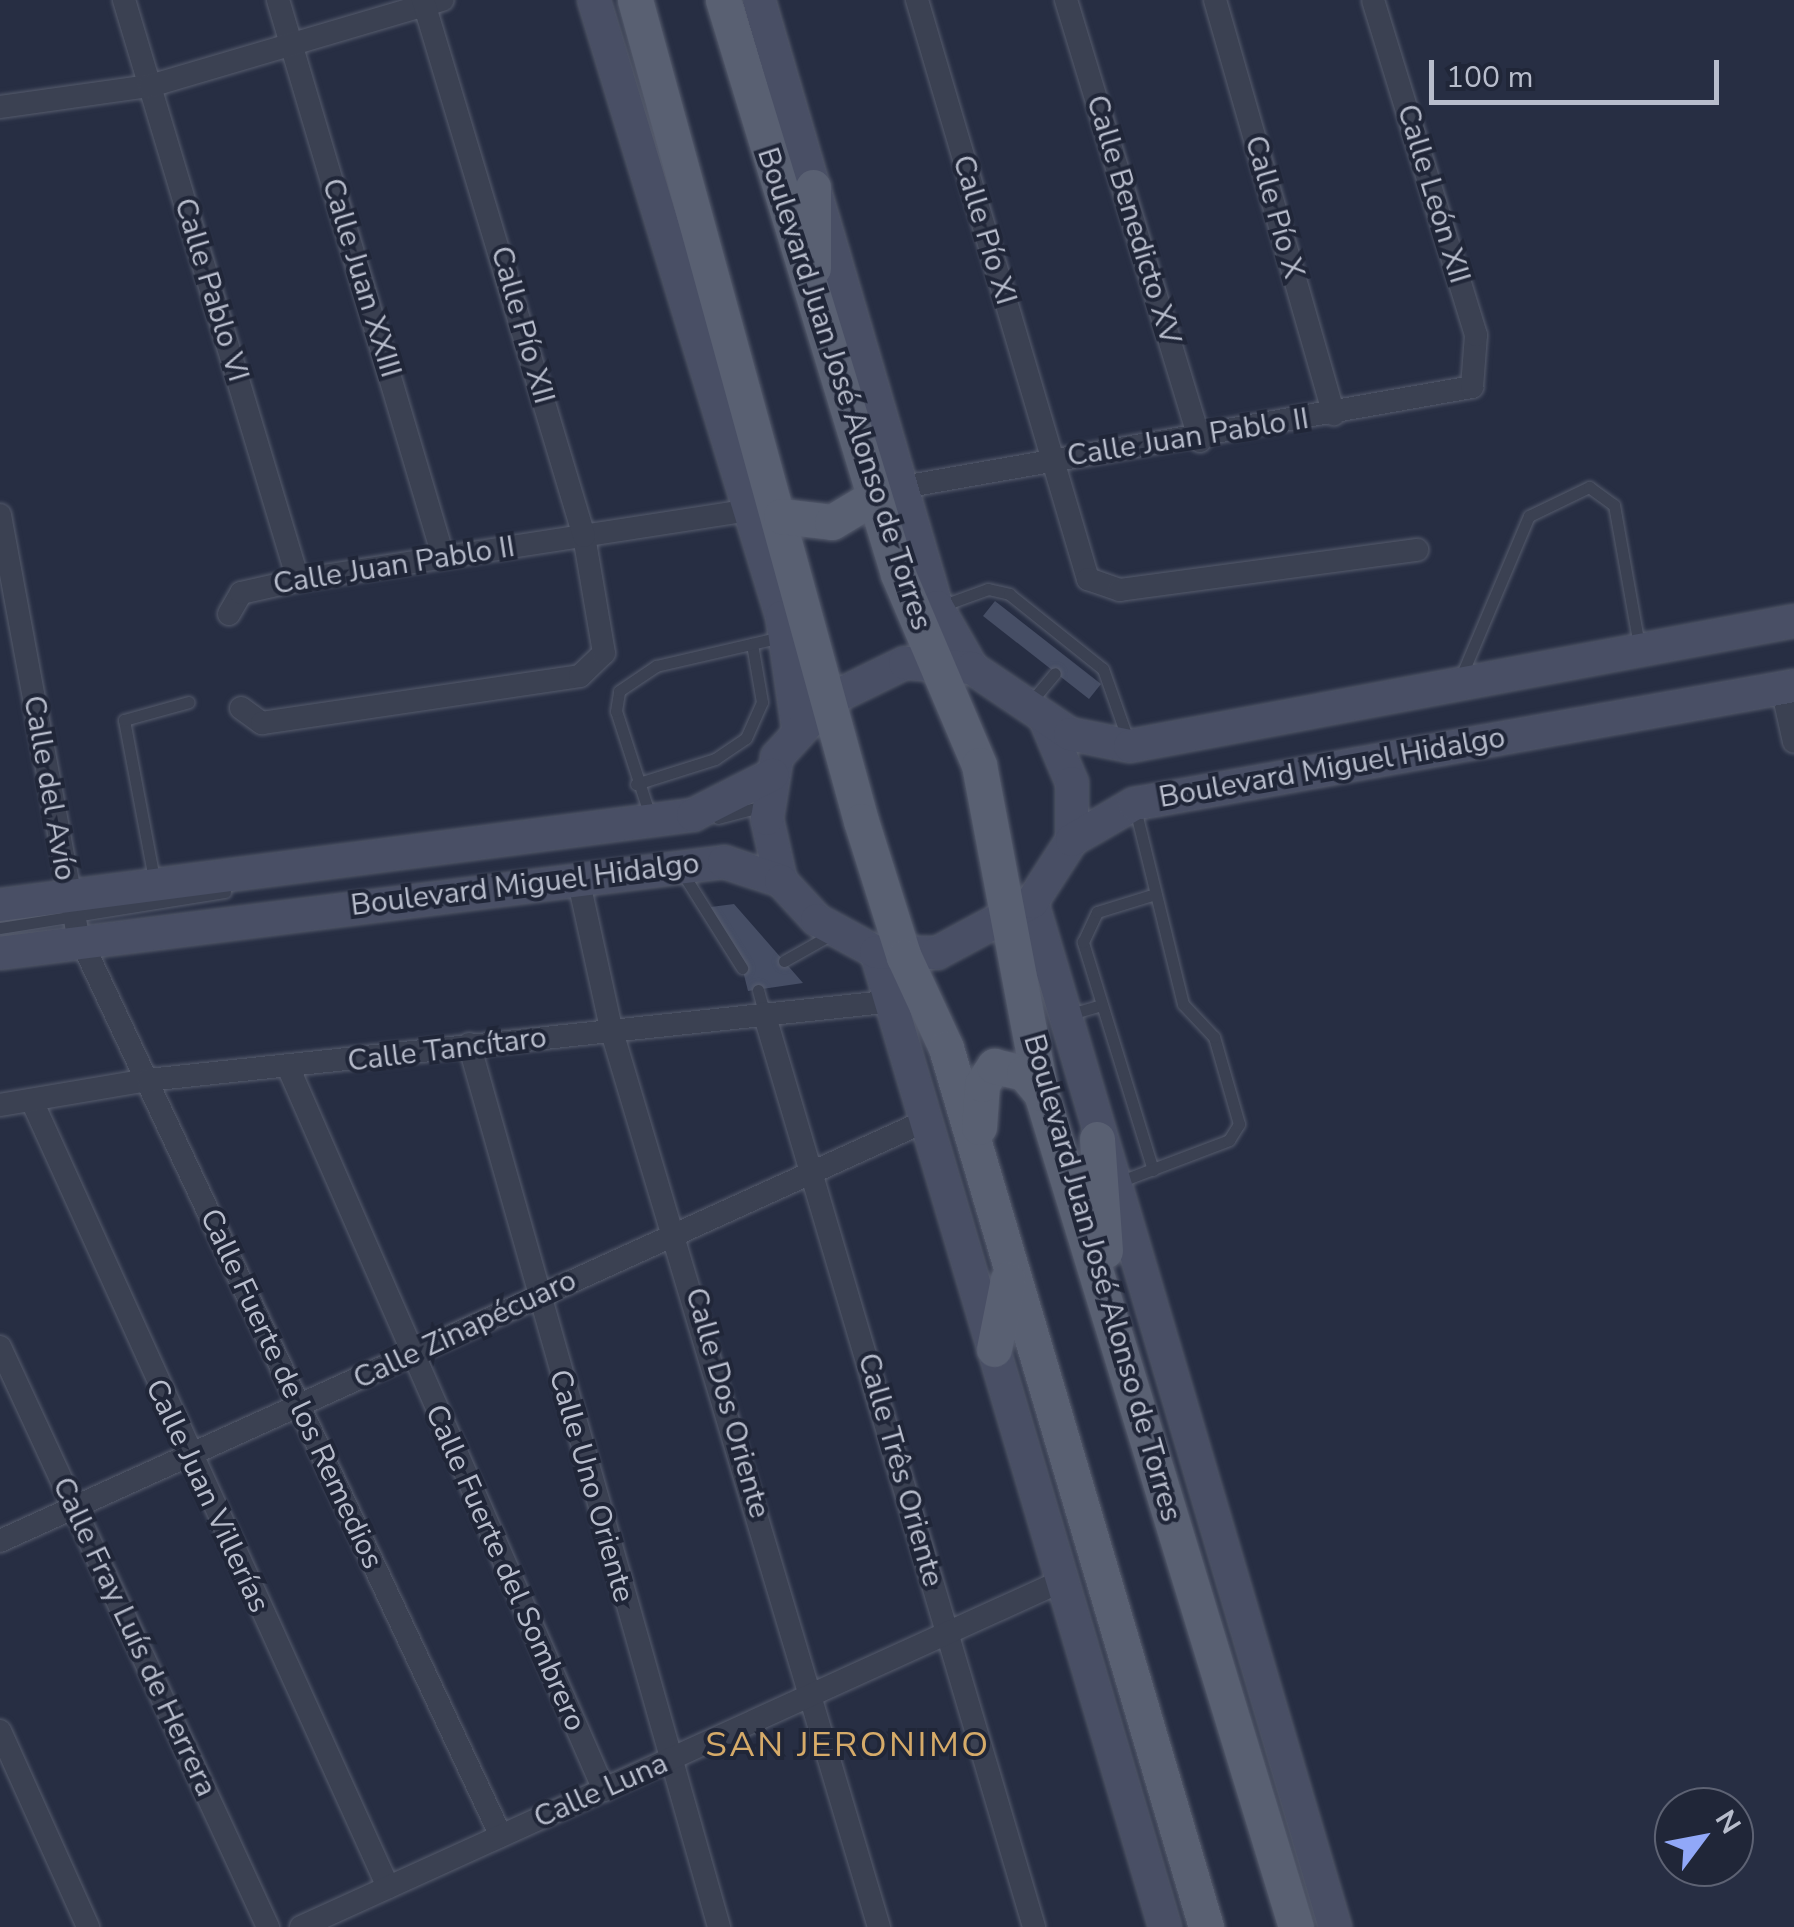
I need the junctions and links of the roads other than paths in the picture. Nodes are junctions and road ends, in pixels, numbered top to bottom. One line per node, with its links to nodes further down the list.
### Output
1 (124, 0): 13 (street, Calle Pablo VI)
2 (278, 0): 12 (street, Calle Juan XXIII)
3 (594, 0): 22 (main road)
4 (636, 0): 22 (main road)
5 (723, 0): 16 (main road, Boulevard Juan José Alonso de Torres)
6 (759, 0): 15 (main road, Boulevard Juan José Alonso de Torres)
7 (917, 0): 20 (street, Calle Pío XI)
8 (1066, 0): 19 (street, Calle Benedicto XV)
9 (1215, 0): 18 (street, Calle Pío X)
10 (1373, 0): 17 (street, Calle León XII)
11 (430, 2): 12 (street); 24 (street, Calle Pío XII)
12 (290, 42): 13 (street); 26 (street, Calle Juan XXIII)
13 (150, 86): 14 (street); 27 (street, Calle Pablo VI)
14 (0, 107)
15 (813, 188): 16 (main road); 21 (main road, Boulevard Juan José Alonso de Torres)
16 (814, 310): 21 (main road, Boulevard Juan José Alonso de Torres)
17 (1472, 388): 18 (street, Calle Juan Pablo II)
18 (1334, 414): 19 (street, Calle Juan Pablo II)
19 (1200, 441): 20 (street, Calle Juan Pablo II)
20 (1052, 460): 21 (street, Calle Juan Pablo II); 25 (street, Calle Pío XI)
21 (888, 492): 22 (main road); 28 (main road, Boulevard Juan José Alonso de Torres); 37 (main road, Boulevard Juan José Alonso de Torres)
22 (766, 513): 24 (street, Calle Juan Pablo II); 31 (main road); 42 (main road)
23 (0, 515): 61 (street, Calle del Avío)
24 (584, 536): 26 (street, Calle Juan Pablo II); 44 (street, Calle Pío XII)
25 (1417, 550)
26 (444, 556): 27 (street, Calle Juan Pablo II)
27 (298, 580): 29 (street, Calle Juan Pablo II)
28 (937, 607): 34 (lane); 38 (main road, Boulevard Juan José Alonso de Torres)
29 (229, 614)
30 (1794, 621): 35 (main road, Boulevard Miguel Hidalgo)
31 (784, 626): 33 (lane); 46 (main road)
32 (1794, 632): 45 (lane)
33 (752, 644): 49 (lane); 49 (lane)
34 (1076, 646): 36 (lane); 48 (lane)
35 (1640, 649): 41 (main road, Boulevard Miguel Hidalgo); 41 (lane)
36 (1068, 657)
37 (934, 660): 38 (main road, Boulevard Miguel Hidalgo); 42 (main road); 60 (main road, Boulevard Juan José Alonso de Torres)
38 (972, 668): 45 (main road, Boulevard Miguel Hidalgo)
39 (1055, 672): 45 (lane)
40 (1790, 682): 47 (street); 51 (main road, Boulevard Miguel Hidalgo); 53 (lane)
41 (1458, 684): 48 (main road, Boulevard Miguel Hidalgo)
42 (830, 700): 46 (main road); 66 (main road)
43 (189, 702): 57 (lane)
44 (241, 708)
45 (1045, 724): 48 (main road, Boulevard Miguel Hidalgo); 53 (main road)
46 (798, 728): 50 (main road)
47 (1794, 742)
48 (1130, 746)
49 (636, 784): 52 (lane)
50 (770, 790): 52 (main road, Boulevard Miguel Hidalgo); 55 (main road); 61 (lane)
51 (1134, 804): 53 (main road, Boulevard Miguel Hidalgo); 58 (lane)
52 (652, 820): 57 (main road, Boulevard Miguel Hidalgo)
53 (1074, 830): 60 (main road, Boulevard Miguel Hidalgo)
54 (678, 866): 55 (main road, Boulevard Miguel Hidalgo); 56 (main road, Boulevard Miguel Hidalgo); 68 (lane)
55 (775, 868): 61 (lane); 63 (main road, Boulevard Miguel Hidalgo)
56 (578, 878): 61 (main road, Boulevard Miguel Hidalgo); 73 (street, Calle Dos Oriente)
57 (156, 884): 61 (main road, Boulevard Miguel Hidalgo)
58 (1155, 894): 71 (lane); 84 (lane)
59 (0, 905): 61 (main road, Boulevard Miguel Hidalgo)
60 (1021, 909): 66 (main road, Boulevard Miguel Hidalgo); 72 (main road); 77 (main road, Boulevard Juan José Alonso de Torres)
61 (75, 923): 62 (lane); 64 (lane); 65 (main road, Boulevard Miguel Hidalgo); 76 (street, Calle Fuerte de los Remedios)
62 (0, 928)
63 (835, 932): 66 (main road, Boulevard Miguel Hidalgo); 67 (lane)
64 (0, 945)
65 (0, 953)
66 (890, 954): 69 (main road); 82 (main road)
67 (784, 961)
68 (742, 968)
69 (895, 1001): 70 (street, Calle Tancítaro); 80 (main road)
70 (761, 1002): 73 (street, Calle Tancítaro); 83 (street, Calle Três Oriente)
71 (1102, 1005): 72 (lane); 84 (lane)
72 (1063, 1016): 81 (main road)
73 (612, 1032): 74 (street, Calle Tancítaro); 86 (street, Calle Dos Oriente)
74 (468, 1044): 75 (street, Calle Tancítaro); 88 (street, Calle Uno Oriente)
75 (289, 1069): 76 (street, Calle Tancítaro); 92 (street, Calle Fuerte del Sombrero)
76 (148, 1080): 78 (street, Calle Tancítaro); 93 (street, Calle Fuerte de los Remedios)
77 (1042, 1093): 82 (main road); 89 (main road, Boulevard Juan José Alonso de Torres)
78 (32, 1101): 79 (street, Calle Tancítaro); 94 (street, Calle Juan Villerías)
79 (0, 1106)
80 (930, 1119): 83 (street, Calle Zinapécuaro); 91 (main road)
81 (1097, 1139): 85 (main road); 89 (main road)
82 (978, 1154): 87 (main road)
83 (812, 1170): 86 (street, Calle Zinapécuaro); 98 (street, Calle Três Oriente)
84 (1153, 1170): 85 (lane)
85 (1112, 1184): 114 (main road)
86 (677, 1232): 88 (street, Calle Zinapécuaro); 99 (street, Calle Dos Oriente)
87 (1008, 1263): 91 (main road); 112 (main road)
88 (536, 1297): 92 (street, Calle Zinapécuaro); 101 (street, Calle Uno Oriente)
89 (1112, 1316): 113 (main road, Boulevard Juan José Alonso de Torres)
90 (0, 1347): 95 (street, Calle Fray Luís de Herrera)
91 (994, 1349): 97 (main road)
92 (410, 1353): 93 (street, Calle Zinapécuaro); 102 (street, Calle Fuerte del Sombrero)
93 (298, 1408): 94 (street, Calle Zinapécuaro); 103 (street, Calle Fuerte de los Remedios)
94 (188, 1458): 95 (street, Calle Zinapécuaro); 104 (street, Calle Juan Villerías)
95 (73, 1508): 96 (street, Calle Zinapécuaro); 106 (street, Calle Fray Luís de Herrera)
96 (0, 1542)
97 (1064, 1580): 98 (street, Calle Luna); 111 (main road)
98 (948, 1630): 99 (street, Calle Luna); 110 (street, Calle Três Oriente)
99 (811, 1693): 101 (street, Calle Luna); 109 (street, Calle Dos Oriente)
100 (0, 1731): 105 (street)
101 (670, 1760): 102 (street, Calle Luna); 108 (street, Calle Uno Oriente)
102 (604, 1790): 103 (street, Calle Luna)
103 (501, 1836): 104 (street, Calle Luna)
104 (388, 1886): 107 (street, Calle Luna)
105 (88, 1927)
106 (268, 1927)
107 (301, 1927)
108 (719, 1927)
109 (880, 1927)
110 (1034, 1927)
111 (1165, 1927)
112 (1206, 1927)
113 (1296, 1927)
114 (1334, 1927)

